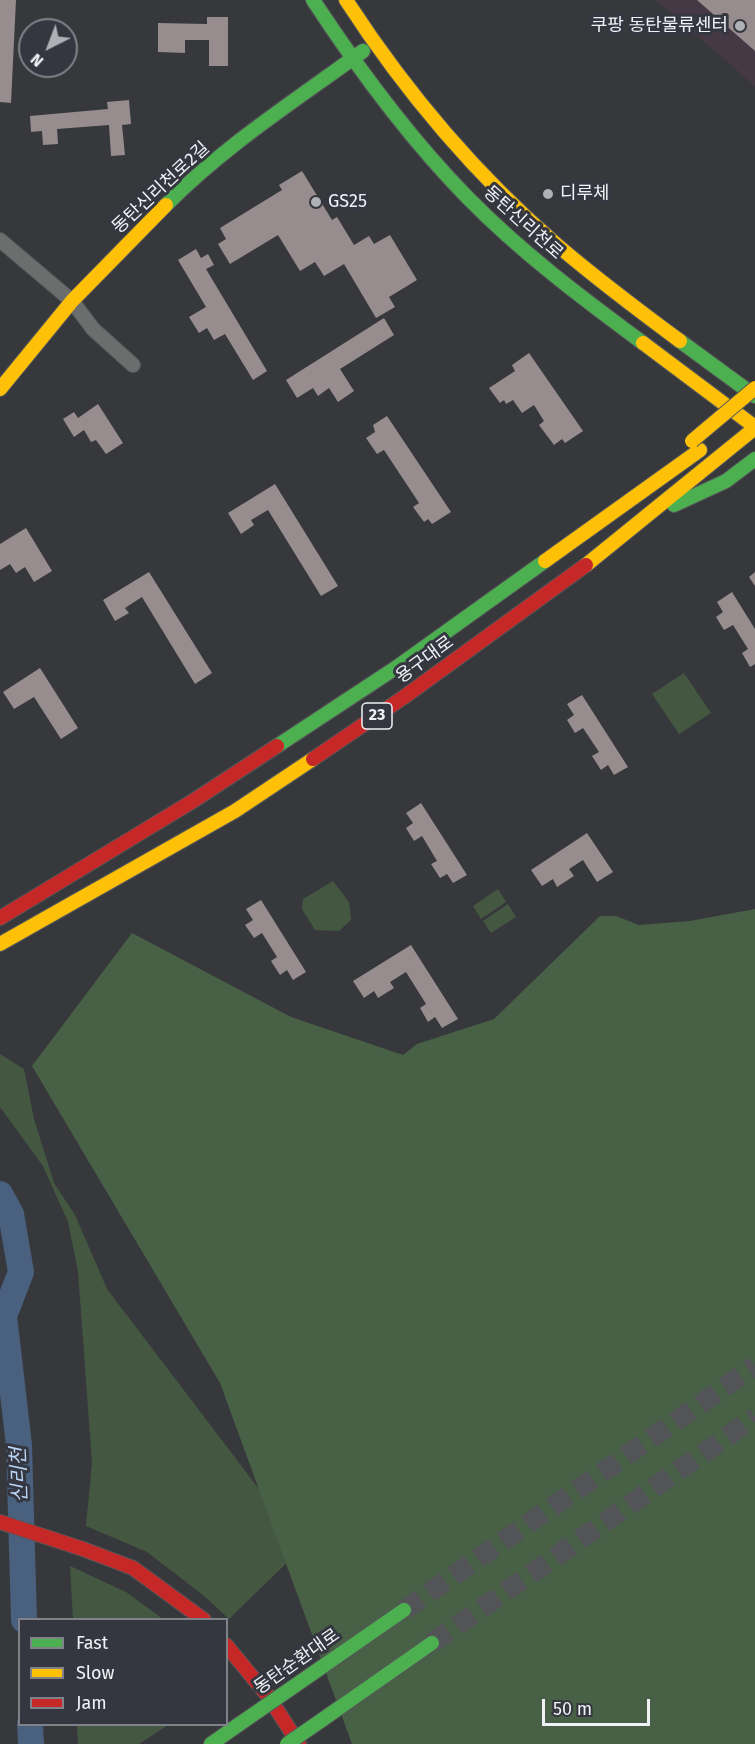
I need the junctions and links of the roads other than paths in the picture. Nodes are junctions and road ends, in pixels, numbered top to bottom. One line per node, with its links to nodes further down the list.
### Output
1 (313, 0): 4 (main road, 동탄신리천로)
2 (346, 0): 3 (main road, 동탄신리천로)
3 (374, 43): 4 (main road, 동탄신리천로2길); 10 (main road, 동탄신리천로)
4 (352, 59): 6 (main road, 동탄신리천로2길); 12 (main road, 동탄신리천로)
5 (0, 240): 6 (street)
6 (72, 301): 7 (street); 9 (main road, 동탄신리천로2길)
7 (133, 365)
8 (755, 388): 13 (main road, bridge)
9 (0, 389)
10 (755, 396)
11 (755, 405): 13 (main road, 용구대로 / 23)
12 (755, 428): 15 (main road, 용구대로 / 23)
13 (696, 445): 16 (main road, 용구대로 / 23)
14 (755, 459): 15 (main road)
15 (648, 517): 17 (main road, 용구대로 / 23)
16 (5, 916)
17 (0, 944)
18 (0, 1522): 20 (main road)
19 (404, 1610): 23 (main road, 동탄순환대로, bridge)
20 (201, 1618)
21 (432, 1643): 24 (main road, bridge)
22 (228, 1647): 25 (main road)
23 (211, 1744)
24 (287, 1744)
25 (299, 1744)

